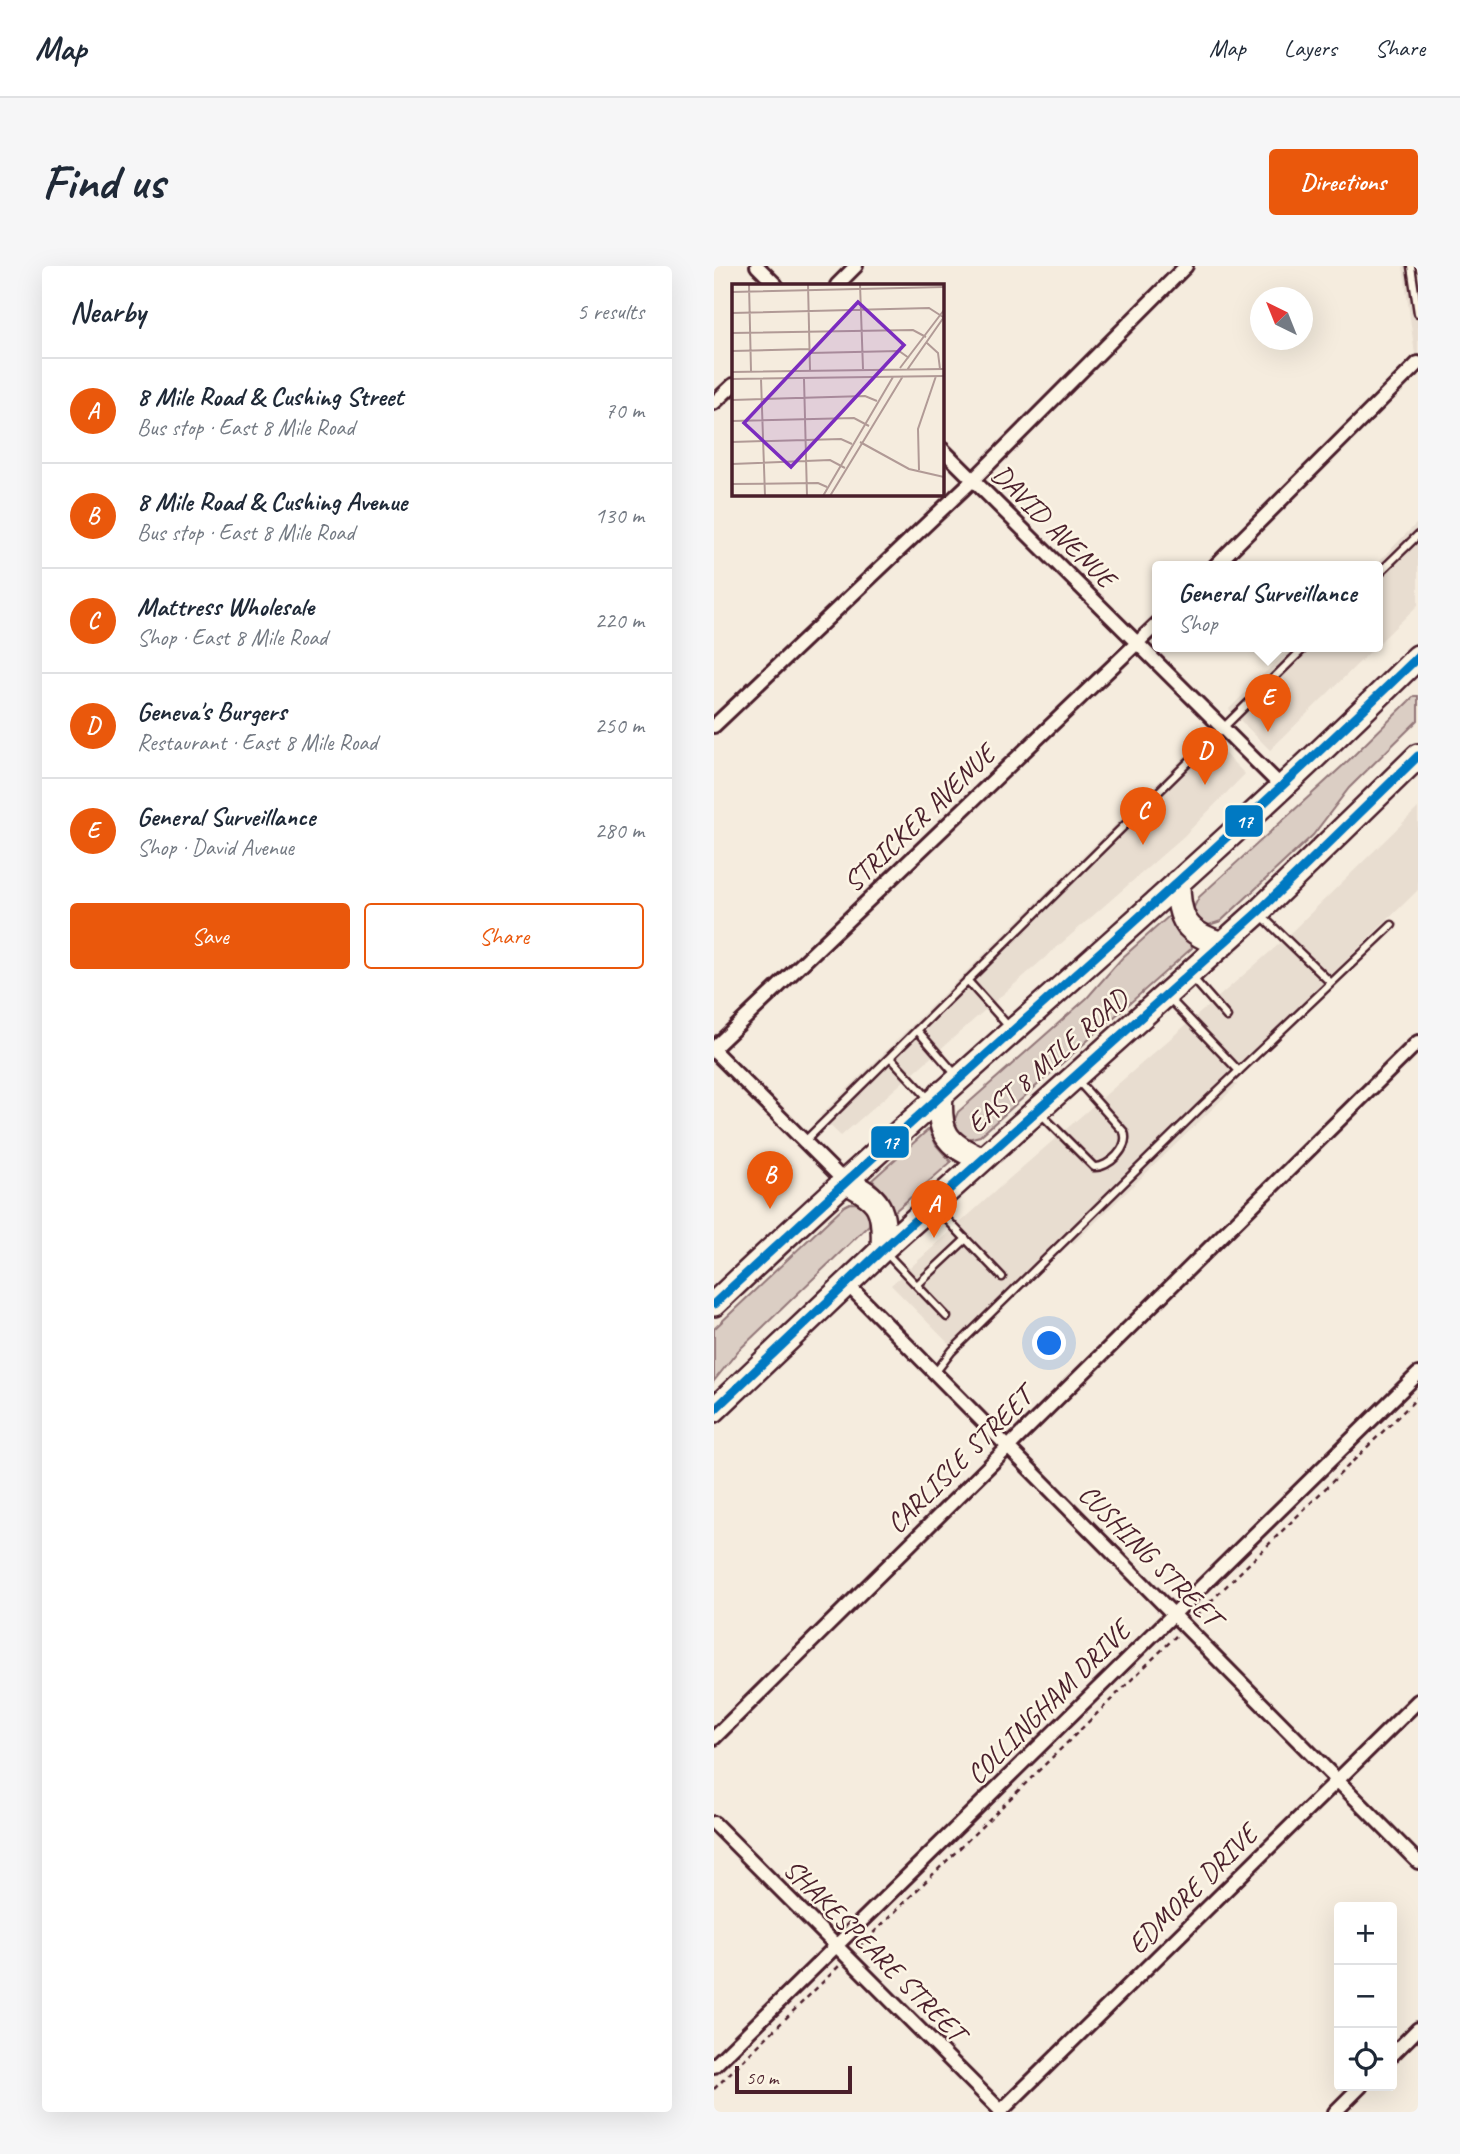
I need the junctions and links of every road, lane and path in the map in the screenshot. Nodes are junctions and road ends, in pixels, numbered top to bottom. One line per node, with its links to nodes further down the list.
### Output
1 (757, 266): 5 (street)
2 (856, 266): 6 (street)
3 (1186, 266): 12 (street)
4 (1411, 266): 7 (lane)
5 (775, 284)
6 (838, 284)
7 (1418, 313)
8 (1418, 363): 14 (street)
9 (732, 386): 10 (street)
10 (714, 404)
11 (943, 450): 12 (street, DAVID AVENUE)
12 (973, 480): 17 (street, DAVID AVENUE); 21 (street)
13 (1418, 535): 15 (lane)
14 (1220, 561)
15 (1383, 569)
16 (1152, 629): 17 (street, STRICKER AVENUE)
17 (1138, 643): 22 (street, DAVID AVENUE); 37 (street, STRICKER AVENUE)
18 (1300, 652): 22 (lane)
19 (1418, 657): 20 (highway, EAST 8 MILE ROAD)
20 (1408, 678): 24 (highway, EAST 8 MILE ROAD)
21 (714, 726)
22 (1224, 728): 24 (street, DAVID AVENUE); 30 (lane)
23 (1418, 756): 26 (highway, EAST 8 MILE ROAD)
24 (1281, 786): 25 (highway, EAST 8 MILE ROAD)
25 (1178, 881): 28 (highway); 35 (highway, EAST 8 MILE ROAD)
26 (1258, 912): 28 (highway, EAST 8 MILE ROAD); 31 (lane)
27 (1392, 925): 31 (lane)
28 (1223, 944): 29 (highway, EAST 8 MILE ROAD)
29 (1190, 975): 32 (highway, EAST 8 MILE ROAD); 33 (lane)
30 (967, 980): 34 (lane); 35 (lane)
31 (1331, 983): 39 (lane)
32 (1167, 995): 39 (lane); 41 (highway, EAST 8 MILE ROAD)
33 (1227, 1017)
34 (916, 1030): 38 (lane); 40 (lane)
35 (1012, 1031): 40 (highway, EAST 8 MILE ROAD)
36 (1418, 1042): 59 (street, CARLISLE STREET)
37 (714, 1050): 44 (street)
38 (890, 1056): 42 (lane); 44 (lane)
39 (1239, 1071): 55 (lane)
40 (958, 1077): 42 (highway, EAST 8 MILE ROAD)
41 (1074, 1077): 43 (highway, EAST 8 MILE ROAD); 43 (lane)
42 (936, 1097): 45 (highway); 46 (highway, EAST 8 MILE ROAD)
43 (1037, 1110): 45 (highway, EAST 8 MILE ROAD)
44 (804, 1142): 46 (street)
45 (982, 1159): 47 (highway, EAST 8 MILE ROAD)
46 (844, 1181): 49 (highway); 53 (highway, EAST 8 MILE ROAD)
47 (933, 1204): 48 (lane); 49 (highway, EAST 8 MILE ROAD)
48 (966, 1239): 50 (lane); 52 (lane)
49 (883, 1249): 51 (highway, EAST 8 MILE ROAD); 52 (lane)
50 (1002, 1277)
51 (846, 1283): 55 (street, CUSHING STREET); 58 (highway, EAST 8 MILE ROAD)
52 (917, 1285): 54 (lane)
53 (714, 1304)
54 (947, 1317)
55 (934, 1373): 59 (street, CUSHING STREET)
56 (1418, 1374): 60 (street, COLLINGHAM DRIVE)
57 (1418, 1397): 61 (path)
58 (714, 1410)
59 (1007, 1446): 60 (street, CUSHING STREET); 63 (street, CARLISLE STREET)
60 (1173, 1613): 61 (street, CUSHING STREET); 67 (street, COLLINGHAM DRIVE)
61 (1186, 1626): 64 (street, CUSHING STREET); 68 (path)
62 (1418, 1700): 64 (street, EDMORE DRIVE)
63 (714, 1738)
64 (1338, 1780): 66 (street, CUSHING STREET); 74 (street, EDMORE DRIVE)
65 (714, 1823): 67 (street, SHAKESPEARE STREET)
66 (1418, 1861)
67 (837, 1947): 68 (street, SHAKESPEARE STREET); 71 (street, COLLINGHAM DRIVE)
68 (848, 1957): 72 (path); 74 (street, SHAKESPEARE STREET)
69 (1418, 2029): 70 (street)
70 (1397, 2051)
71 (714, 2066)
72 (714, 2089)
73 (1356, 2091): 75 (street)
74 (1001, 2112)
75 (1335, 2112)

